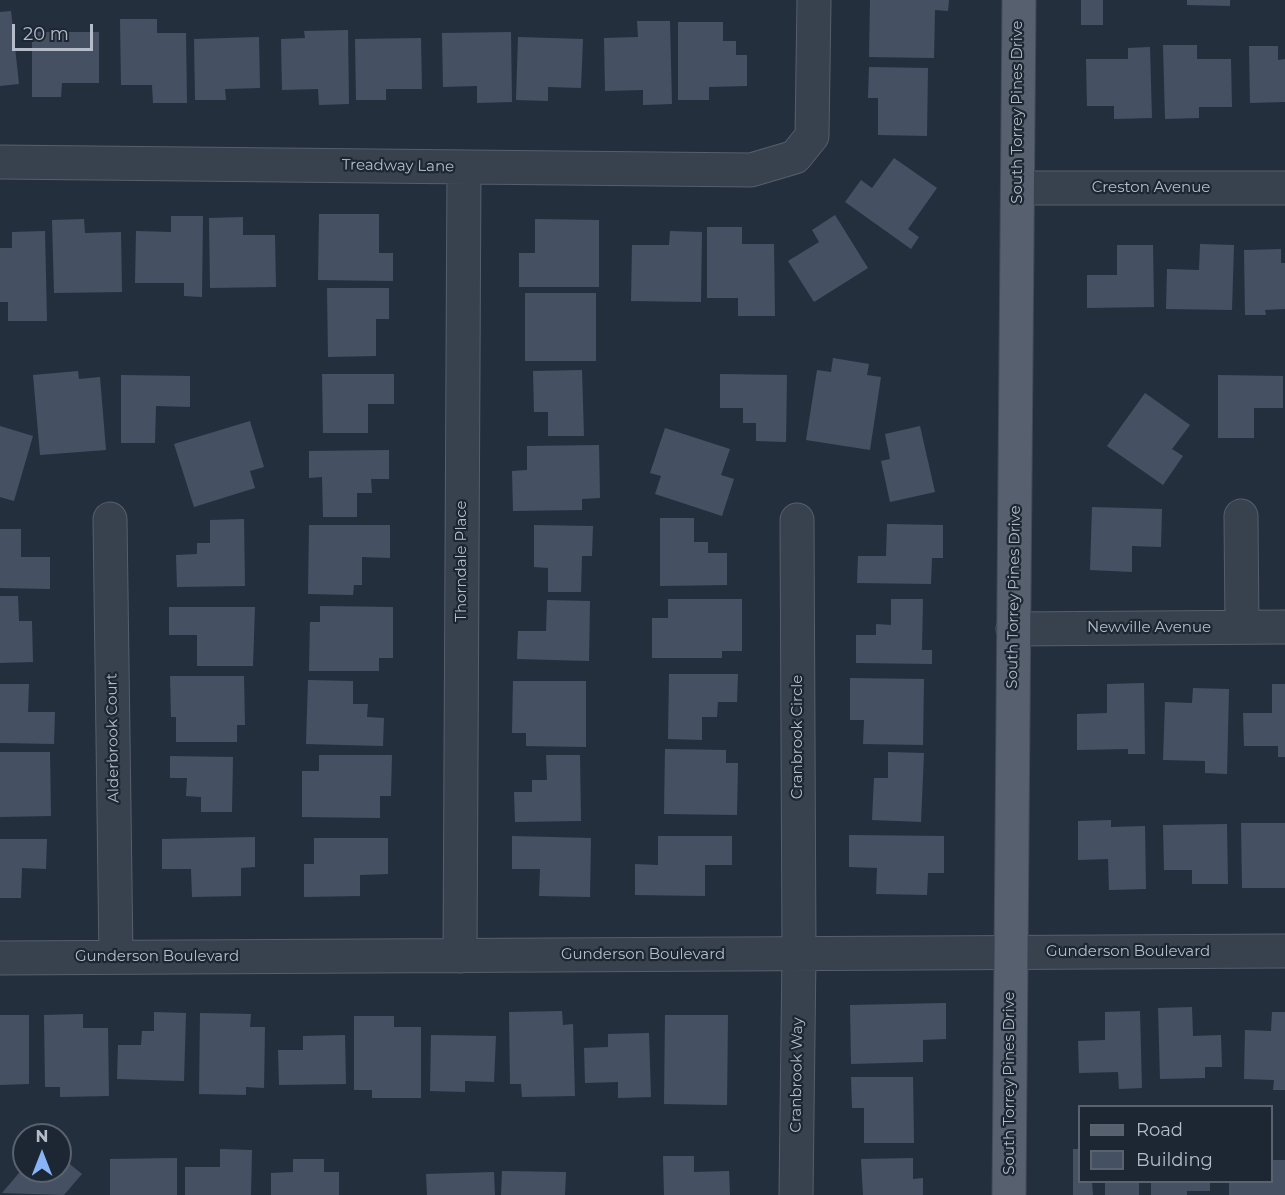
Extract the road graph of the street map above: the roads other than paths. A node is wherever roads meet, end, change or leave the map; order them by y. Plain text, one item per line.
1 (814, 0) edge
2 (1019, 0) edge
3 (0, 162) edge
4 (464, 167) junction
5 (1018, 188) junction
6 (1285, 188) edge
7 (1241, 516) dead end
8 (110, 519) dead end
9 (797, 520) dead end
10 (1242, 627) junction
11 (1285, 627) edge
12 (1013, 629) junction
13 (1285, 951) edge
14 (1011, 952) junction
15 (799, 954) junction
16 (460, 956) junction
17 (116, 957) junction
18 (0, 958) edge
19 (796, 1195) edge
20 (1009, 1195) edge

1 - 4 street, Treadway Lane
2 - 5 main road, South Torrey Pines Drive
3 - 4 street, Treadway Lane
4 - 16 street, Thorndale Place
5 - 6 street, Creston Avenue
5 - 12 main road, South Torrey Pines Drive
7 - 10 street
8 - 17 street, Alderbrook Court
9 - 15 street, Cranbrook Circle
10 - 11 street, Newville Avenue
10 - 12 street, Newville Avenue
12 - 14 main road, South Torrey Pines Drive
13 - 14 street, Gunderson Boulevard
14 - 15 street, Gunderson Boulevard
14 - 20 main road, South Torrey Pines Drive
15 - 16 street, Gunderson Boulevard
15 - 19 street, Cranbrook Way
16 - 17 street, Gunderson Boulevard
17 - 18 street, Gunderson Boulevard

